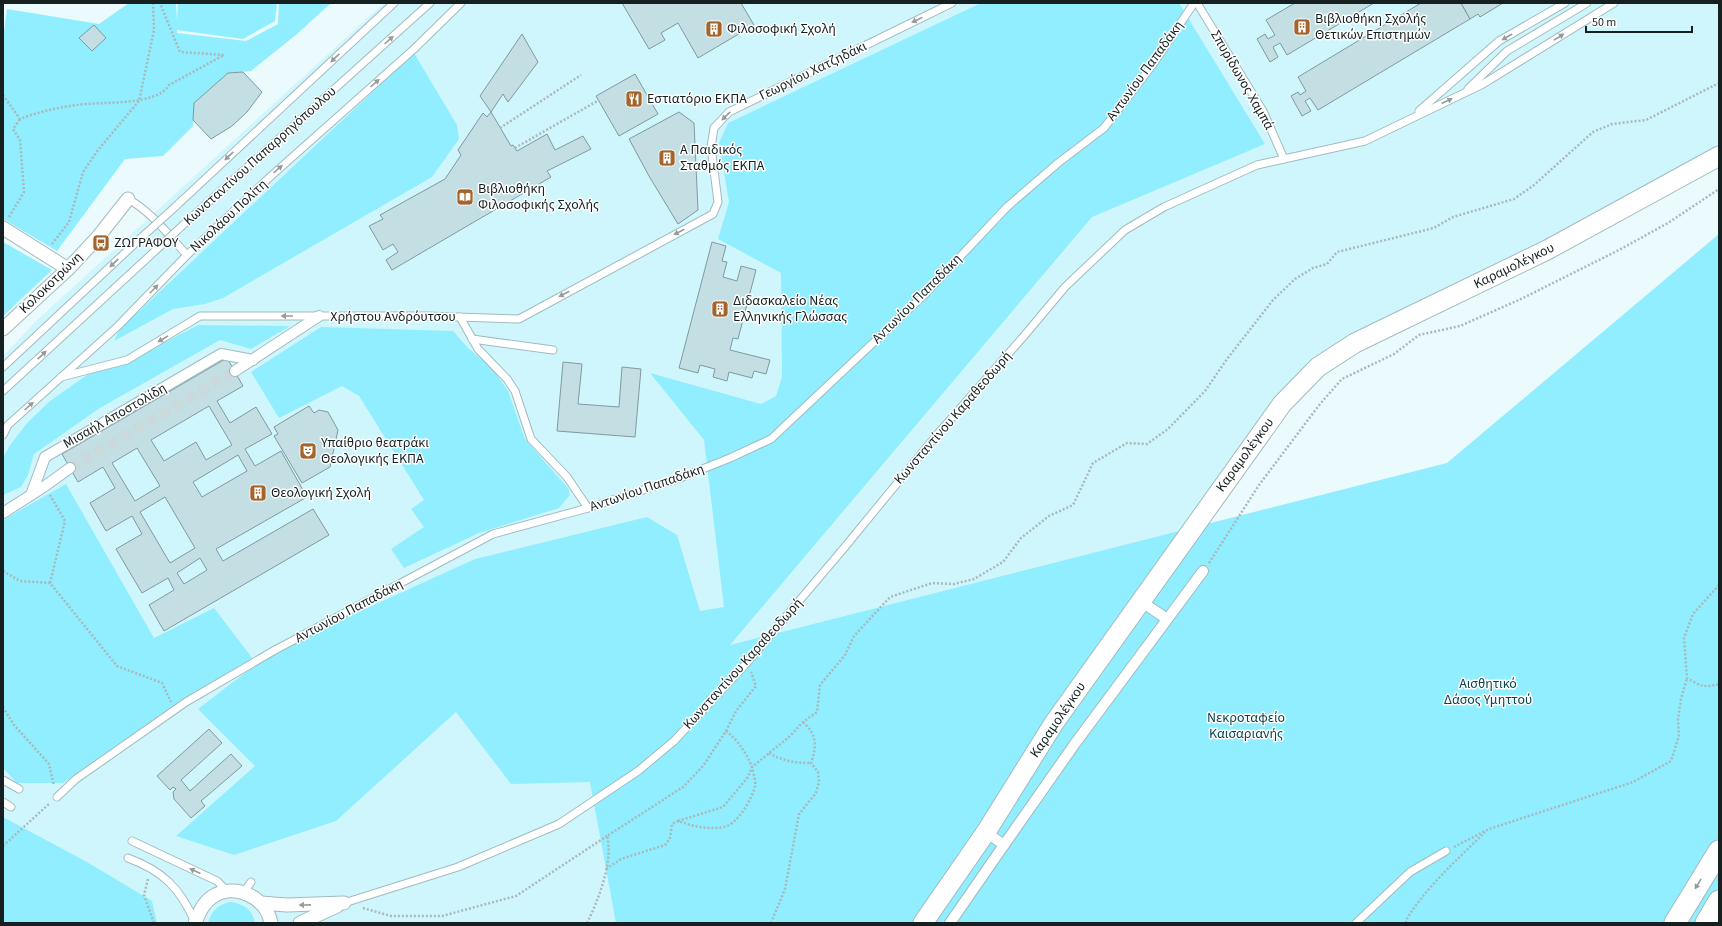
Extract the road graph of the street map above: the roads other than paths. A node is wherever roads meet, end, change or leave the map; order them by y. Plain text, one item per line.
1 (394, 3) edge
2 (430, 3) edge
3 (461, 3) edge
4 (952, 3) edge
5 (1194, 3) edge
6 (1197, 3) edge
7 (1565, 3) edge
8 (1587, 3) edge
9 (1614, 3) edge
10 (1463, 93) junction
11 (1411, 118) junction
12 (1719, 156) edge
13 (1284, 159) junction
14 (128, 199) joint
15 (713, 214) joint
16 (5, 224) edge
17 (187, 255) junction
18 (68, 269) junction
19 (319, 316) junction
20 (460, 317) junction
21 (3, 329) edge
22 (472, 338) junction
23 (553, 350) dead end
24 (253, 360) junction
25 (3, 367) edge
26 (235, 371) tunnel mouth
27 (61, 377) junction
28 (3, 391) edge
29 (3, 434) edge
30 (70, 468) tunnel mouth
31 (31, 495) junction
32 (588, 508) junction
33 (3, 513) edge
34 (1203, 572) road end
35 (1142, 602) junction
36 (1168, 619) junction
37 (3, 780) edge
38 (19, 789) dead end
39 (57, 797) road end
40 (3, 802) edge
41 (11, 807) dead end
42 (986, 832) junction
43 (132, 841) dead end
44 (1004, 845) junction
45 (1446, 851) road end
46 (1719, 851) edge
47 (128, 858) dead end
48 (227, 891) junction
49 (1719, 901) edge
50 (262, 903) junction
51 (344, 903) junction
52 (195, 923) edge
53 (271, 923) edge
54 (300, 923) edge
55 (923, 923) edge
56 (950, 923) edge
57 (1356, 923) edge
58 (1675, 923) edge
59 (1706, 923) edge

1 -> 25 lane, Κωνσταντίνου Παπαρρηγόπουλου, bridge
28 -> 2 lane, Κωνσταντίνου Παπαρρηγόπουλου, bridge
17 -> 3 lane, Νικολάου Πολίτη
4 -> 15 lane, Γεωργίου Χατζηδάκι
5 - 32 lane, Αντωνίου Παπαδάκη
6 - 13 lane, Σπυρίδωνος Χαμπά
7 -> 11 lane
8 - 10 lane
10 -> 9 lane, Κωνσταντίνου Καραθεοδωρή
11 -> 10 lane, Κωνσταντίνου Καραθεοδωρή
11 - 13 lane, Κωνσταντίνου Καραθεοδωρή
12 - 35 main road, Καραμολέγκου
13 - 51 lane, Κωνσταντίνου Καραθεοδωρή
14 - 17 lane
14 - 18 street, Κολοκοτρώνη
15 -> 20 lane, Χρήστου Ανδρόυτσου
16 - 18 street
27 -> 17 lane, Νικολάου Πολίτη
18 - 21 street, Κολοκοτρώνη
19 - 20 lane, Χρήστου Ανδρόυτσου
19 - 24 street
19 -> 27 lane, Χρήστου Ανδρόυτσου
20 - 22 lane
22 - 23 lane
22 - 32 lane
24 - 26 street
24 - 31 street, Μισαήλ Αποστολίδη
29 -> 27 lane, Νικολάου Πολίτη
30 - 31 street
31 - 33 street
32 - 39 lane, Αντωνίου Παπαδάκη
34 - 36 street
35 - 36 street
35 - 42 main road, Καραμολέγκου
36 - 44 street
37 - 38 lane
40 - 41 lane
42 - 44 street
42 - 55 main road, Καραμολέγκου
48 -> 43 lane
44 - 56 street
45 - 57 lane
46 -> 58 main road
47 - 52 lane
48 - 50 street
48 - 52 street
49 - 59 main road
51 -> 50 street, Κωνσταντίνου Καραθεοδωρή
50 - 53 street
51 - 54 street, Κωνσταντίνου Καραθεοδωρή

